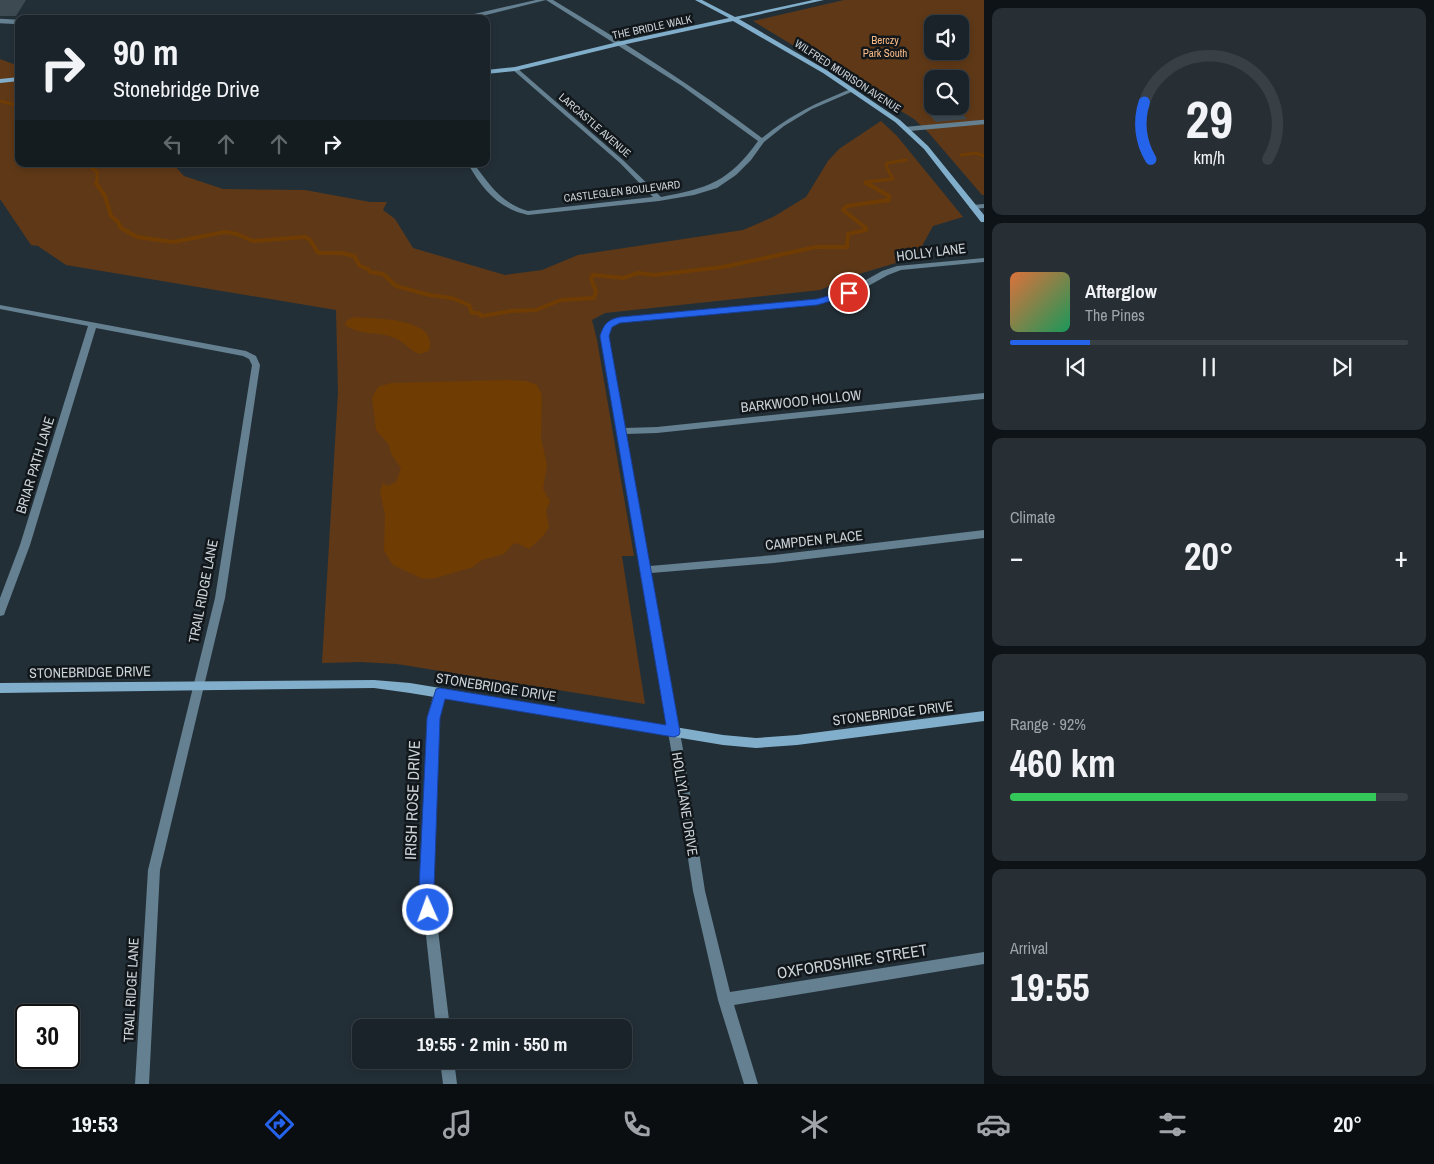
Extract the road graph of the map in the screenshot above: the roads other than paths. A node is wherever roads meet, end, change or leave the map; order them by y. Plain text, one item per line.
1 (543, 0) edge
2 (549, 0) edge
3 (698, 0) edge
4 (821, 0) edge
5 (478, 15) edge
6 (737, 20) junction
7 (0, 22) edge
8 (15, 22) edge
9 (622, 43) junction
10 (515, 69) junction
11 (490, 72) edge
12 (15, 79) edge
13 (0, 81) edge
14 (853, 90) junction
15 (984, 122) edge
16 (907, 128) junction
17 (762, 141) junction
18 (472, 167) edge
19 (659, 199) junction
20 (984, 206) edge
21 (973, 207) junction
22 (984, 220) edge
23 (984, 260) edge
24 (0, 307) edge
25 (94, 325) junction
26 (984, 396) edge
27 (621, 431) junction
28 (984, 534) edge
29 (646, 570) junction
30 (0, 612) edge
31 (198, 685) junction
32 (0, 688) edge
33 (440, 693) junction
34 (984, 716) edge
35 (674, 732) junction
36 (984, 958) edge
37 (725, 1000) junction
38 (442, 1019) edge
39 (448, 1069) edge
40 (142, 1084) edge
41 (450, 1084) edge
42 (751, 1084) edge

1 - 5 street
2 - 9 street
3 - 6 street, WILFRED MURISON AVENUE
4 - 6 street, THE BRIDLE WALK
6 - 9 street, THE BRIDLE WALK
6 - 14 street, WILFRED MURISON AVENUE
7 - 8 lane
9 - 10 street, THE BRIDLE WALK
9 - 17 street
10 - 11 street, THE BRIDLE WALK
10 - 19 street, LARCASTLE AVENUE
12 - 13 street
14 - 16 street, WILFRED MURISON AVENUE
14 - 17 street, CASTLEGLEN BOULEVARD
15 - 16 lane
16 - 21 street, WILFRED MURISON AVENUE
17 - 19 street, CASTLEGLEN BOULEVARD
18 - 19 street, CASTLEGLEN BOULEVARD
20 - 21 street
21 - 22 street, WILFRED MURISON AVENUE
23 - 27 street, HOLLY LANE
24 - 25 street, TRAIL RIDGE LANE
25 - 30 street, BRIAR PATH LANE
25 - 31 street, TRAIL RIDGE LANE
26 - 27 street, BARKWOOD HOLLOW
27 - 29 street, HOLLYLANE DRIVE
28 - 29 street, CAMPDEN PLACE
29 - 35 street, HOLLYLANE DRIVE
31 - 32 street, STONEBRIDGE DRIVE
31 - 33 street, STONEBRIDGE DRIVE
31 - 40 street, TRAIL RIDGE LANE
33 - 35 street, STONEBRIDGE DRIVE
33 - 38 street, IRISH ROSE DRIVE
34 - 35 street, STONEBRIDGE DRIVE
35 - 37 street, HOLLYLANE DRIVE
36 - 37 street, OXFORDSHIRE STREET
37 - 42 street, HOLLYLANE DRIVE
39 - 41 street

